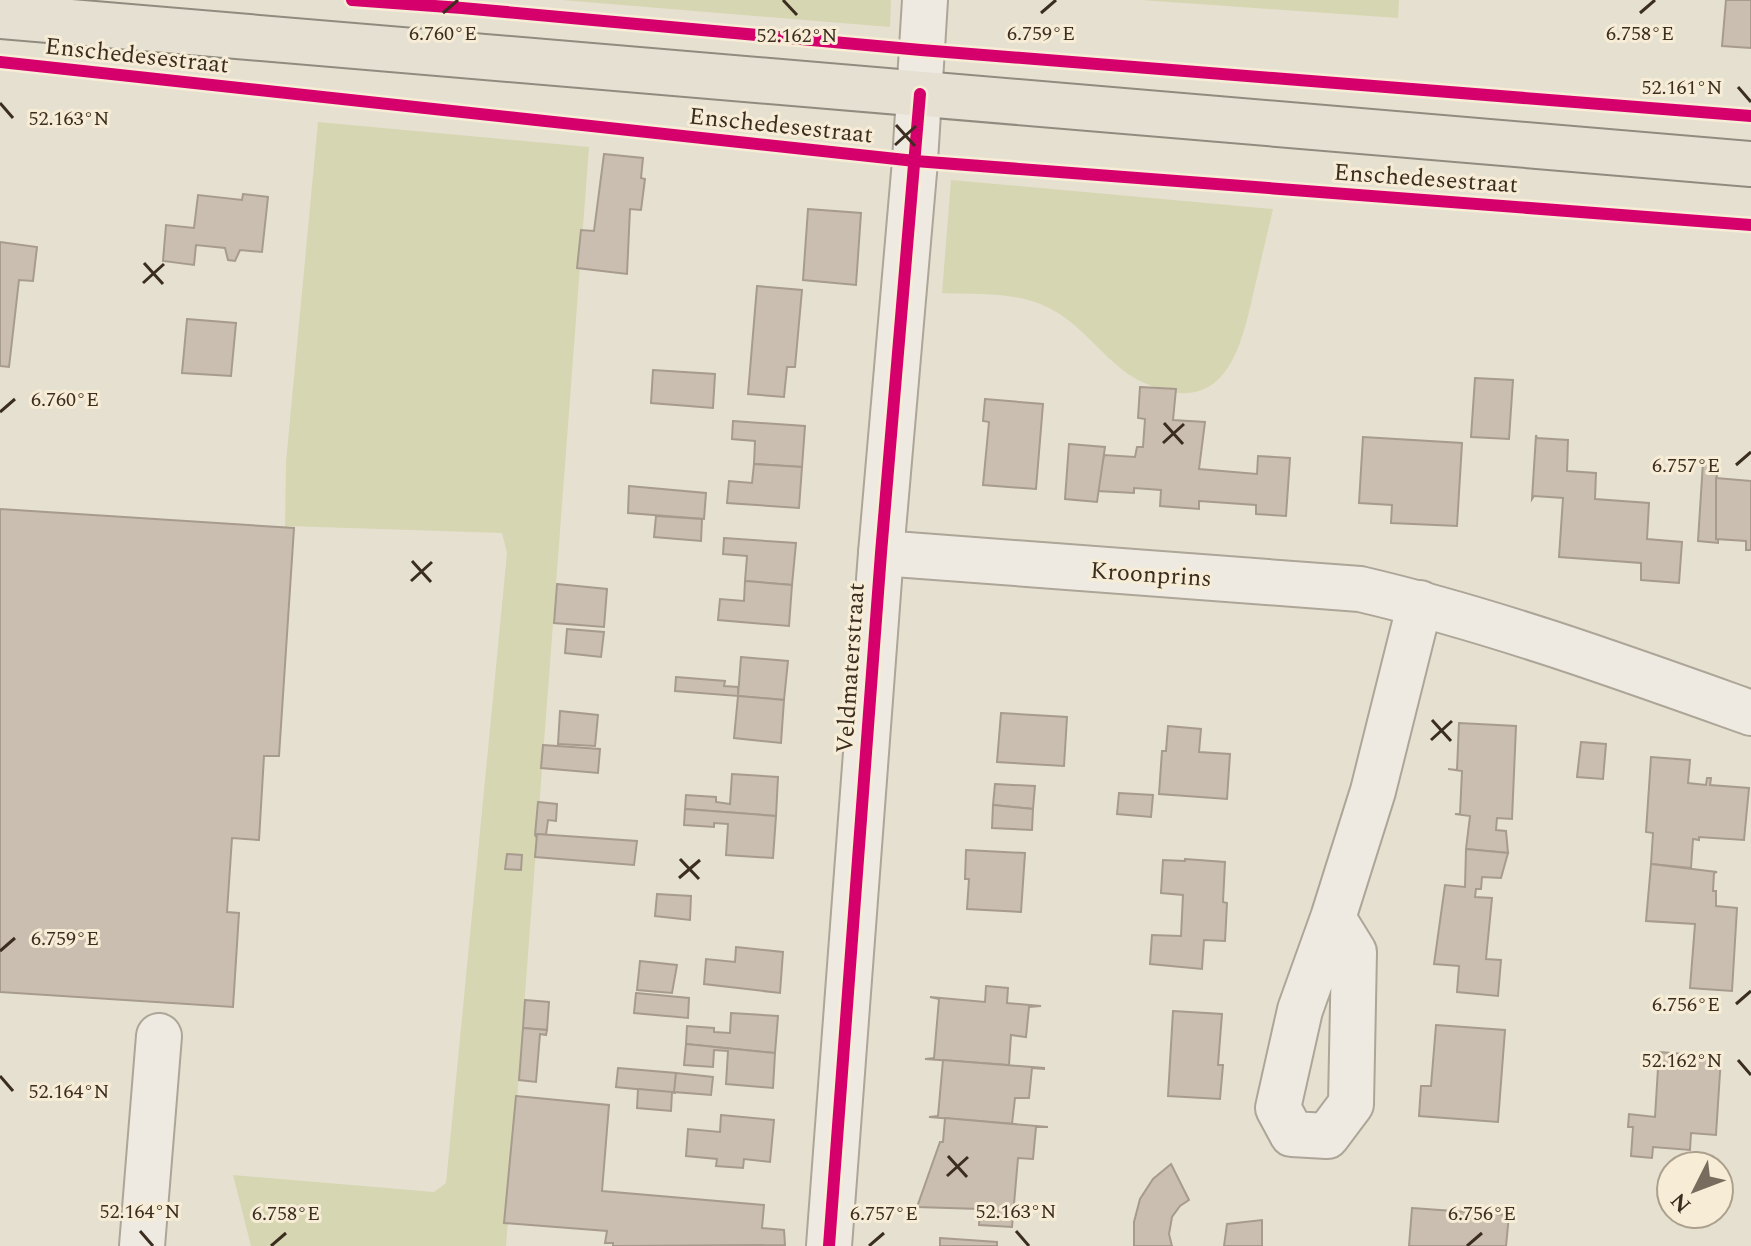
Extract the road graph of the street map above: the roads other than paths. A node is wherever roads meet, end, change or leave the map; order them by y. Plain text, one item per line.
1 (925, 0) edge
2 (0, 16) edge
3 (920, 94) junction
4 (1751, 164) edge
5 (881, 553) junction
6 (1420, 603) junction
7 (1751, 713) edge
8 (1333, 918) dead end
9 (159, 1036) dead end
10 (142, 1246) edge
11 (829, 1246) edge

1 - 3 street, Veldmaterstraat
2 - 3 main road, Enschedesestraat
3 - 4 main road, Enschedesestraat
3 - 5 street, Veldmaterstraat
5 - 6 street, Kroonprins
5 - 11 street, Veldmaterstraat
6 - 7 street, Kroonprins
6 - 8 street
9 - 10 street

